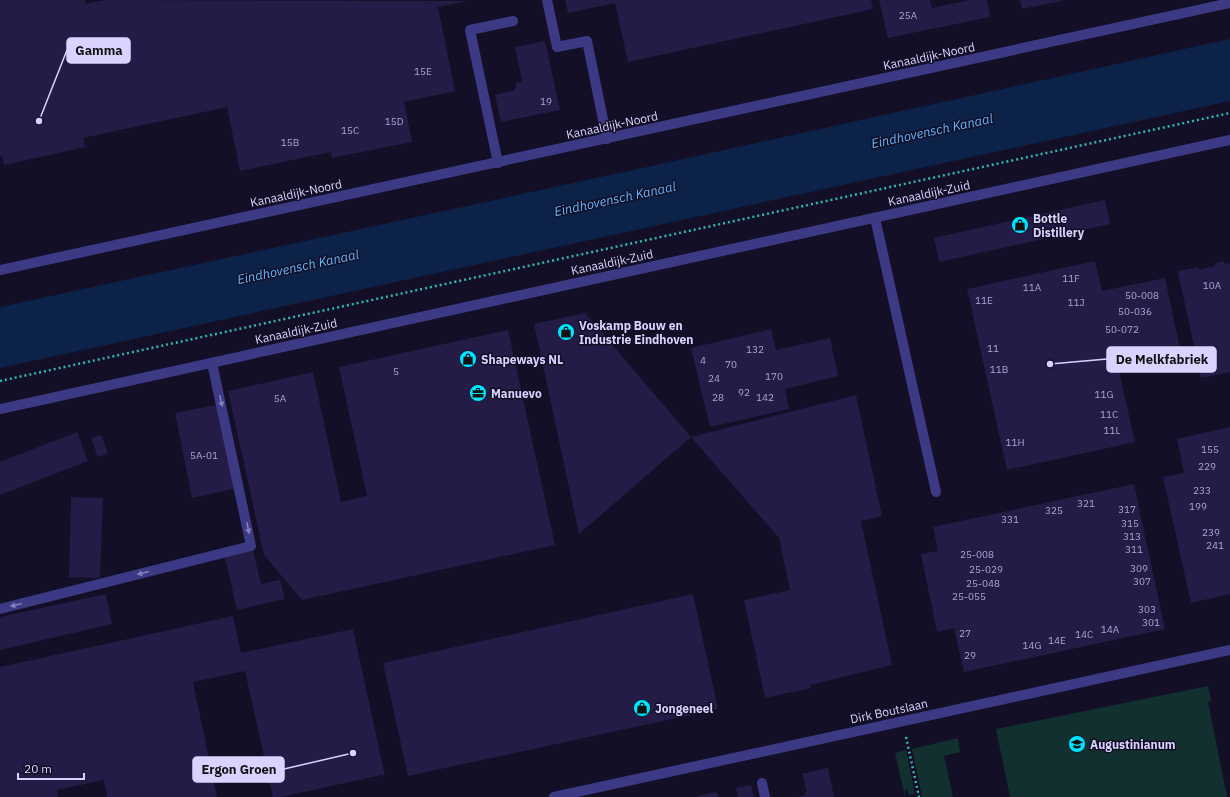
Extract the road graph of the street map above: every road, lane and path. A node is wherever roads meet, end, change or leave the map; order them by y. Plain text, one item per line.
1 (547, 0) edge
2 (1230, 3) edge
3 (512, 21) dead end
4 (1230, 113) edge
5 (607, 139) junction
6 (1230, 140) edge
7 (498, 163) junction
8 (875, 218) junction
9 (0, 270) edge
10 (212, 363) junction
11 (0, 381) edge
12 (0, 409) edge
13 (936, 492) dead end
14 (0, 609) edge
15 (1230, 650) edge
16 (903, 721) junction
17 (762, 782) dead end
18 (554, 797) edge
19 (765, 797) edge
20 (919, 797) edge

1 - 5 street
2 - 5 street, Kanaaldijk-Noord
3 - 7 street
4 - 11 path, Kanaaldijk-Zuid
5 - 7 street, Kanaaldijk-Noord
6 - 8 street, Kanaaldijk-Zuid
7 - 9 street, Kanaaldijk-Noord
8 - 10 street, Kanaaldijk-Zuid
8 - 13 street
10 - 12 street, Kanaaldijk-Zuid
10 -> 14 street
15 - 16 street, Dirk Boutslaan
16 - 18 street, Dirk Boutslaan
16 - 20 path
17 - 19 street

